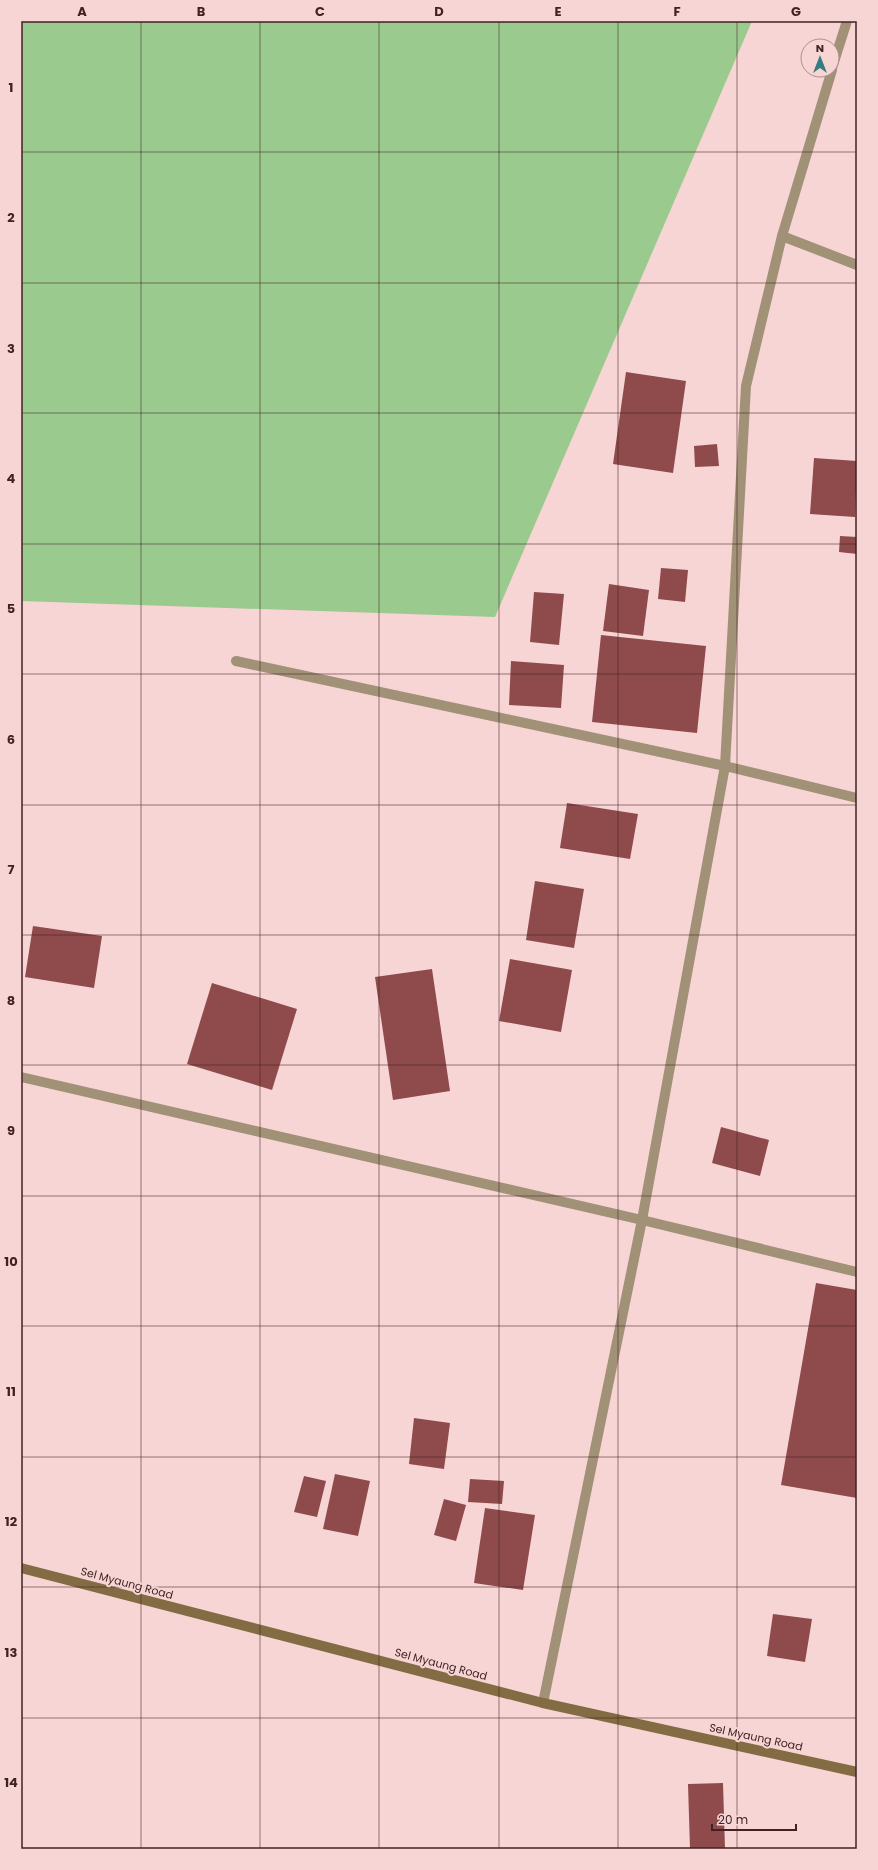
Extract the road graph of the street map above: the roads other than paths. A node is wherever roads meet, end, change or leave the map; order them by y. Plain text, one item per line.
1 (847, 21) edge
2 (840, 43) edge
3 (829, 78) edge
4 (782, 236) junction
5 (857, 265) edge
6 (236, 661) dead end
7 (725, 766) junction
8 (857, 798) edge
9 (21, 1078) edge
10 (642, 1220) junction
11 (857, 1272) edge
12 (21, 1568) edge
13 (543, 1703) junction
14 (857, 1772) edge

1 - 2 street
3 - 4 street
4 - 5 street
4 - 7 street
6 - 7 street
7 - 8 street
7 - 10 street
9 - 10 street
10 - 11 street
10 - 13 street
12 - 13 main road, Sel Myaung Road
13 - 14 main road, Sel Myaung Road

